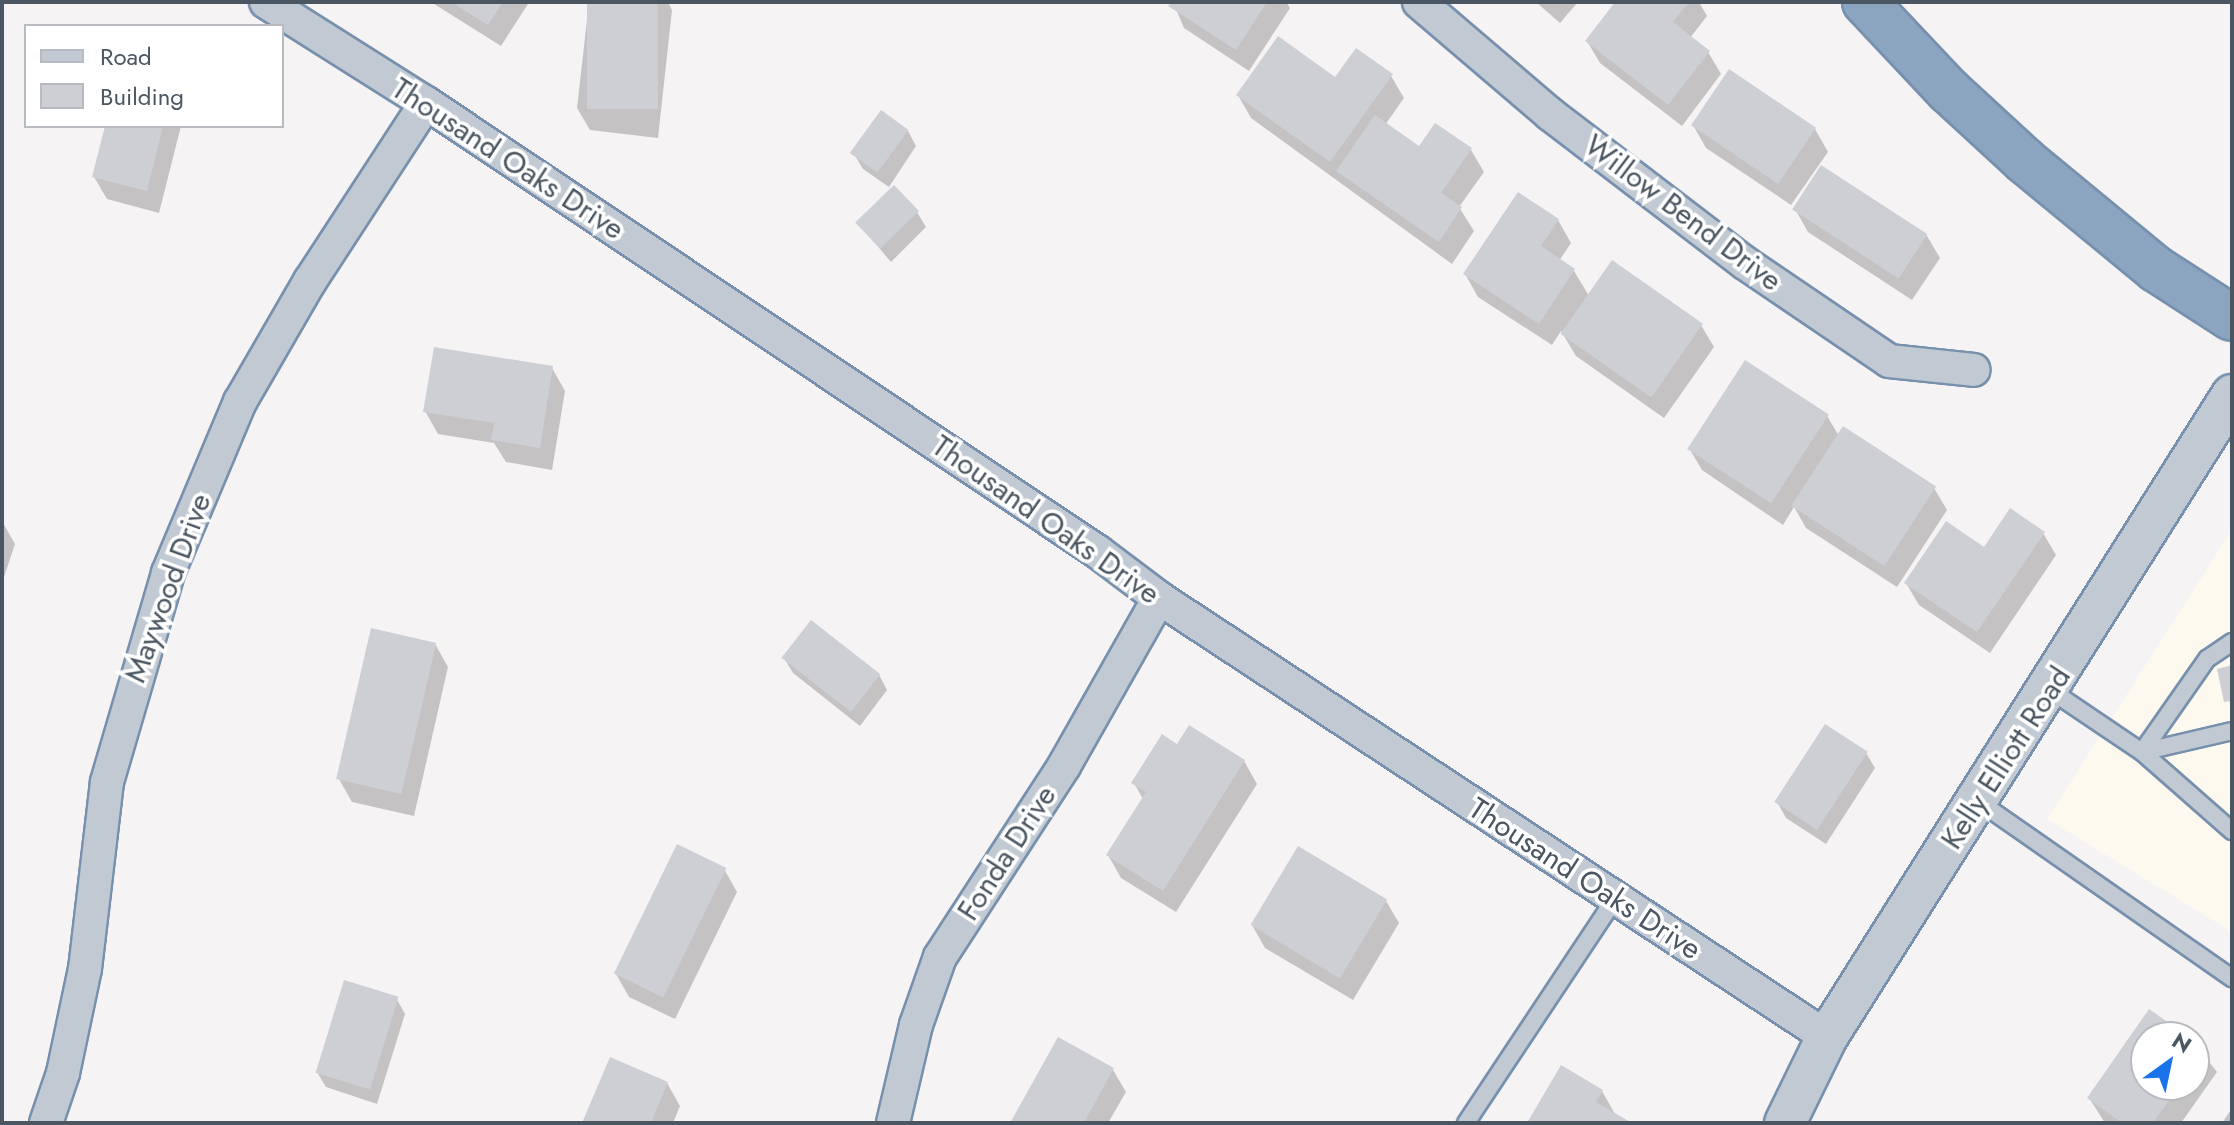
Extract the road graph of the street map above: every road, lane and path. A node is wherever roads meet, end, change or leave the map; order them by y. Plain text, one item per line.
1 (266, 2) edge
2 (1419, 2) edge
3 (1865, 2) edge
4 (426, 103) junction
5 (2232, 318) edge
6 (1974, 370) dead end
7 (2232, 395) edge
8 (1159, 598) junction
9 (2232, 642) edge
10 (2050, 690) junction
11 (2232, 731) edge
12 (2142, 752) junction
13 (1978, 801) junction
14 (2232, 831) edge
15 (1615, 899) junction
16 (2232, 978) edge
17 (1827, 1037) junction
18 (46, 1123) edge
19 (893, 1123) edge
20 (1466, 1123) edge
21 (1785, 1123) edge

1 - 4 street, Thousand Oaks Drive
2 - 6 street, Willow Bend Drive
3 - 5 highway
4 - 8 street, Thousand Oaks Drive
4 - 18 street, Maywood Drive
7 - 10 street, Kelly Elliott Road
8 - 15 street, Thousand Oaks Drive
8 - 19 street, Fonda Drive
9 - 12 lane
10 - 12 lane
10 - 13 street, Kelly Elliott Road
11 - 12 lane
12 - 14 lane
13 - 16 lane
13 - 17 street, Kelly Elliott Road
15 - 17 street, Thousand Oaks Drive
15 - 20 lane
17 - 21 street, Kelly Elliott Road

